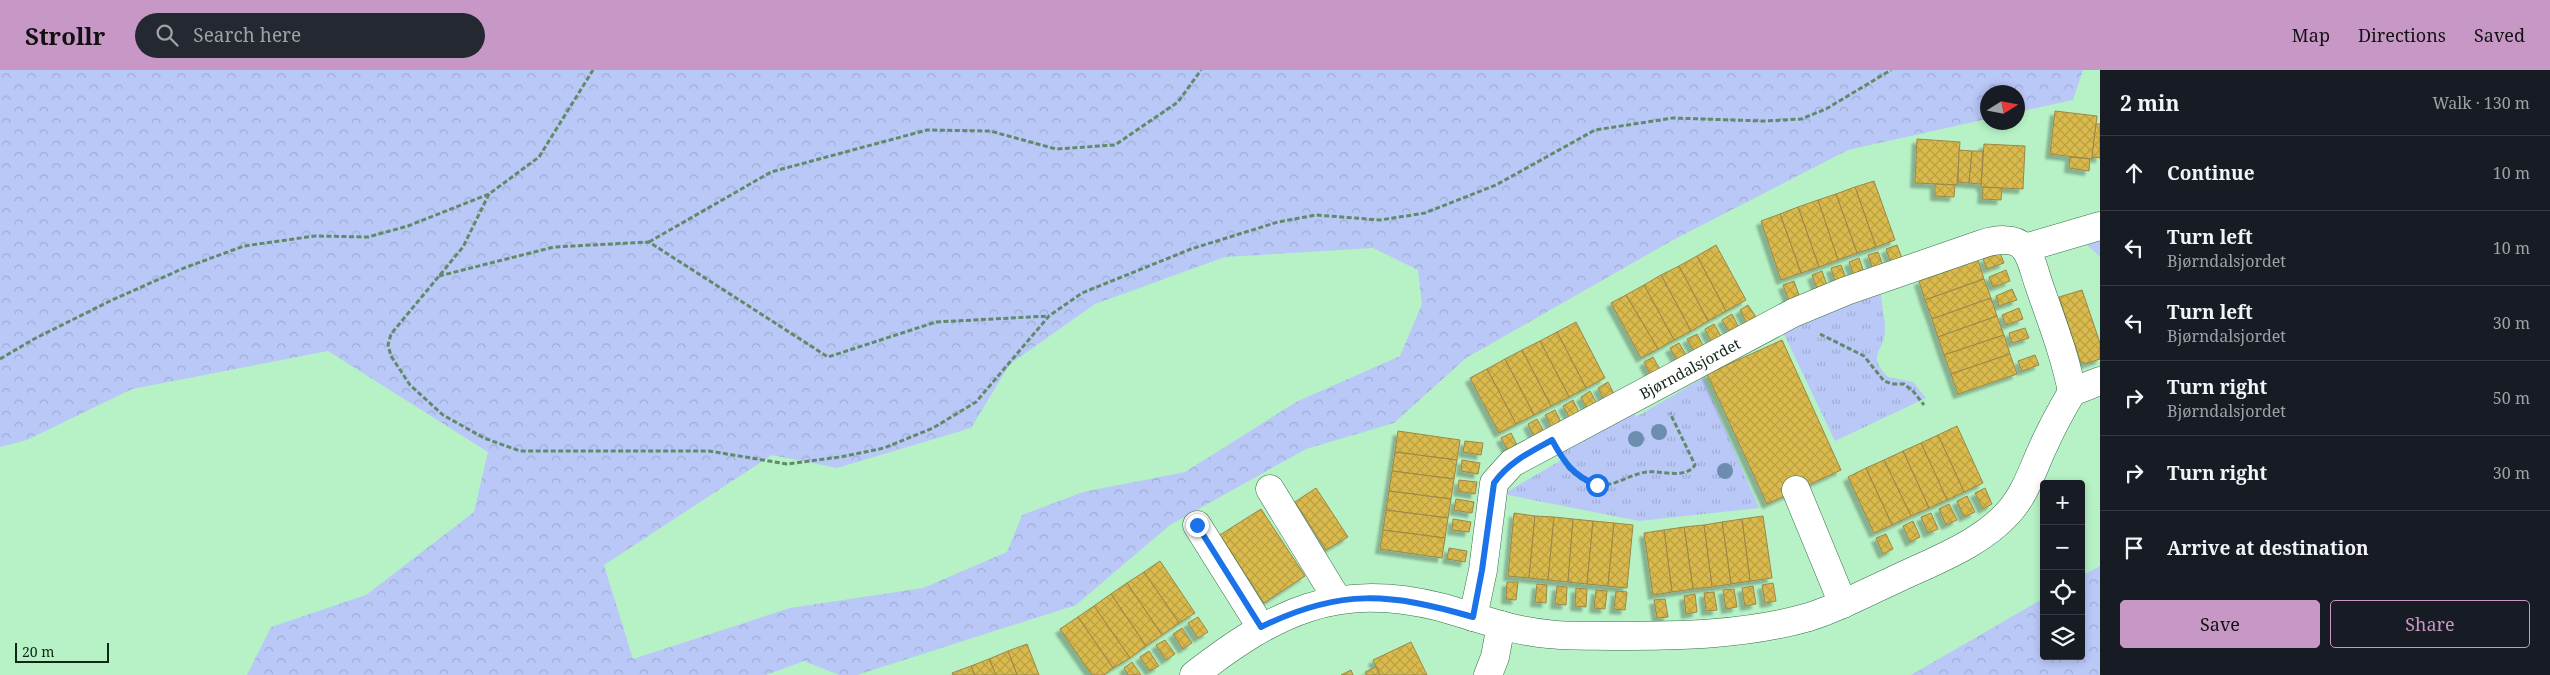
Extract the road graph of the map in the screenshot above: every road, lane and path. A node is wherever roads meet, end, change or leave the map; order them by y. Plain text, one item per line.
1 (593, 70) edge
2 (1201, 70) edge
3 (1891, 70) edge
4 (489, 194) junction
5 (2100, 226) edge
6 (649, 242) junction
7 (2025, 248) junction
8 (439, 276) junction
9 (1792, 313) junction
10 (1049, 316) junction
11 (0, 359) edge
12 (2100, 382) edge
13 (2072, 392) junction
14 (1924, 405) dead end
15 (1672, 416) dead end
16 (1552, 440) junction
17 (1270, 489) dead end
18 (1796, 490) dead end
19 (1197, 525) dead end
20 (1337, 600) junction
21 (1843, 604) junction
22 (1473, 617) junction
23 (1501, 625) junction
24 (1261, 627) junction
25 (1194, 675) edge
26 (1488, 675) edge

1 - 4 path
2 - 6 path
3 - 10 path
4 - 8 path
4 - 11 path
5 - 7 street
6 - 8 path
6 - 10 path
7 - 9 street, Bjørndalsjordet
7 - 13 street
8 - 10 path
9 - 14 path
9 - 16 street, Bjørndalsjordet
12 - 13 street
13 - 21 street
15 - 16 path
16 - 22 street, Bjørndalsjordet
17 - 20 street
18 - 21 street
19 - 24 street
20 - 22 street
20 - 24 street
21 - 23 street
22 - 23 street
23 - 26 street
24 - 25 street

